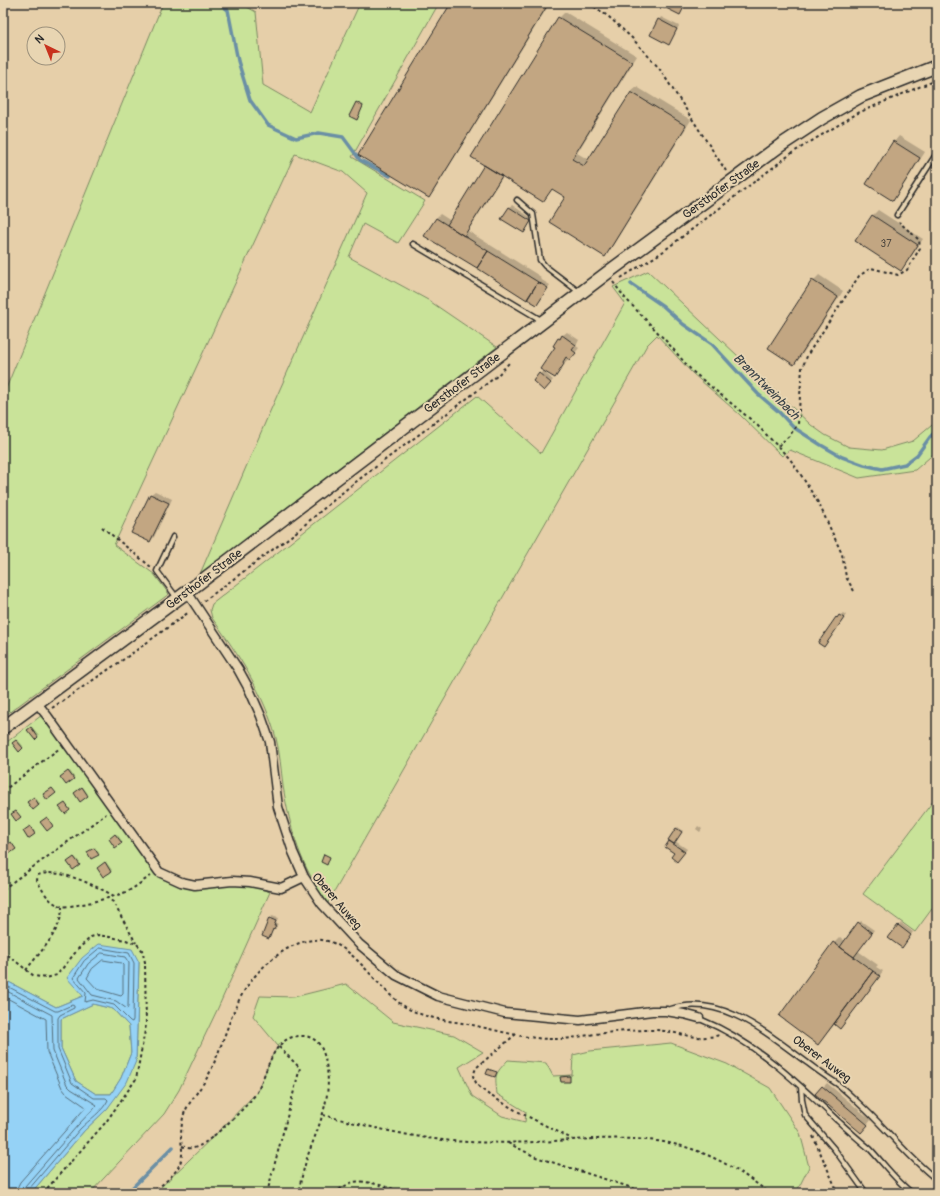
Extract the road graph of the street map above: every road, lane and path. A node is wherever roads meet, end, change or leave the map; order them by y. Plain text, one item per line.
1 (589, 3) edge
2 (937, 66) edge
3 (937, 80) edge
4 (937, 154) edge
5 (732, 180) junction
6 (517, 200) dead end
7 (897, 215) joint
8 (413, 244) dead end
9 (610, 278) junction
10 (580, 293) junction
11 (543, 321) junction
12 (513, 359) dead end
13 (778, 446) junction
14 (102, 527) dead end
15 (173, 537) dead end
16 (157, 571) junction
17 (854, 591) dead end
18 (182, 595) junction
19 (197, 607) junction
20 (40, 708) junction
21 (3, 728) edge
22 (66, 743) junction
23 (3, 791) edge
24 (113, 808) junction
25 (159, 872) junction
26 (304, 877) junction
27 (3, 889) edge
28 (114, 896) junction
29 (106, 897) junction
30 (62, 907) junction
31 (137, 944) junction
32 (3, 951) edge
33 (26, 970) junction
34 (666, 1011) junction
35 (700, 1019) joint
36 (730, 1032) junction
37 (516, 1034) junction
38 (278, 1046) junction
39 (801, 1086) junction
40 (323, 1115) junction
41 (812, 1132) dead end
42 (573, 1139) junction
43 (507, 1143) junction
44 (182, 1146) junction
45 (937, 1180) edge
46 (42, 1193) edge
47 (152, 1193) edge
48 (267, 1193) edge
49 (298, 1193) edge
50 (334, 1193) edge
51 (406, 1193) edge
52 (648, 1193) edge
53 (769, 1193) edge
54 (838, 1193) edge
55 (866, 1193) edge
56 (912, 1193) edge

1 - 5 path
2 - 5 main road, Gersthofer Straße
3 - 9 path
4 - 7 lane
5 - 9 main road, Gersthofer Straße
6 - 10 lane
7 - 13 path
8 - 11 lane
9 - 10 main road, Gersthofer Straße
9 - 13 path
10 - 11 main road, Gersthofer Straße
11 - 18 main road, Gersthofer Straße
12 - 19 path
13 - 17 path
14 - 16 path
15 - 16 lane
16 - 18 lane
18 - 19 street
18 - 20 main road, Gersthofer Straße
19 - 20 path
19 - 26 street
20 - 21 main road, Gersthofer Straße
20 - 22 street, Oberer Auweg
22 - 23 path
22 - 24 street, Oberer Auweg
24 - 25 street, Oberer Auweg
24 - 27 path
25 - 26 street, Oberer Auweg
25 - 28 path
26 - 34 street, Oberer Auweg
28 - 29 path
28 - 30 path
29 - 30 path
29 - 31 path
30 - 33 path
31 - 33 path
31 - 46 path
32 - 33 path
34 - 35 street, Oberer Auweg
34 - 45 lane, Oberer Auweg
35 - 36 lane
36 - 37 path
36 - 39 lane
37 - 42 path
37 - 44 path
38 - 40 path
38 - 44 path
38 - 48 path
39 - 55 lane
39 - 56 lane
40 - 43 path
40 - 49 path
41 - 54 path
42 - 43 path
42 - 53 path
43 - 52 path
44 - 47 path
50 - 51 path

